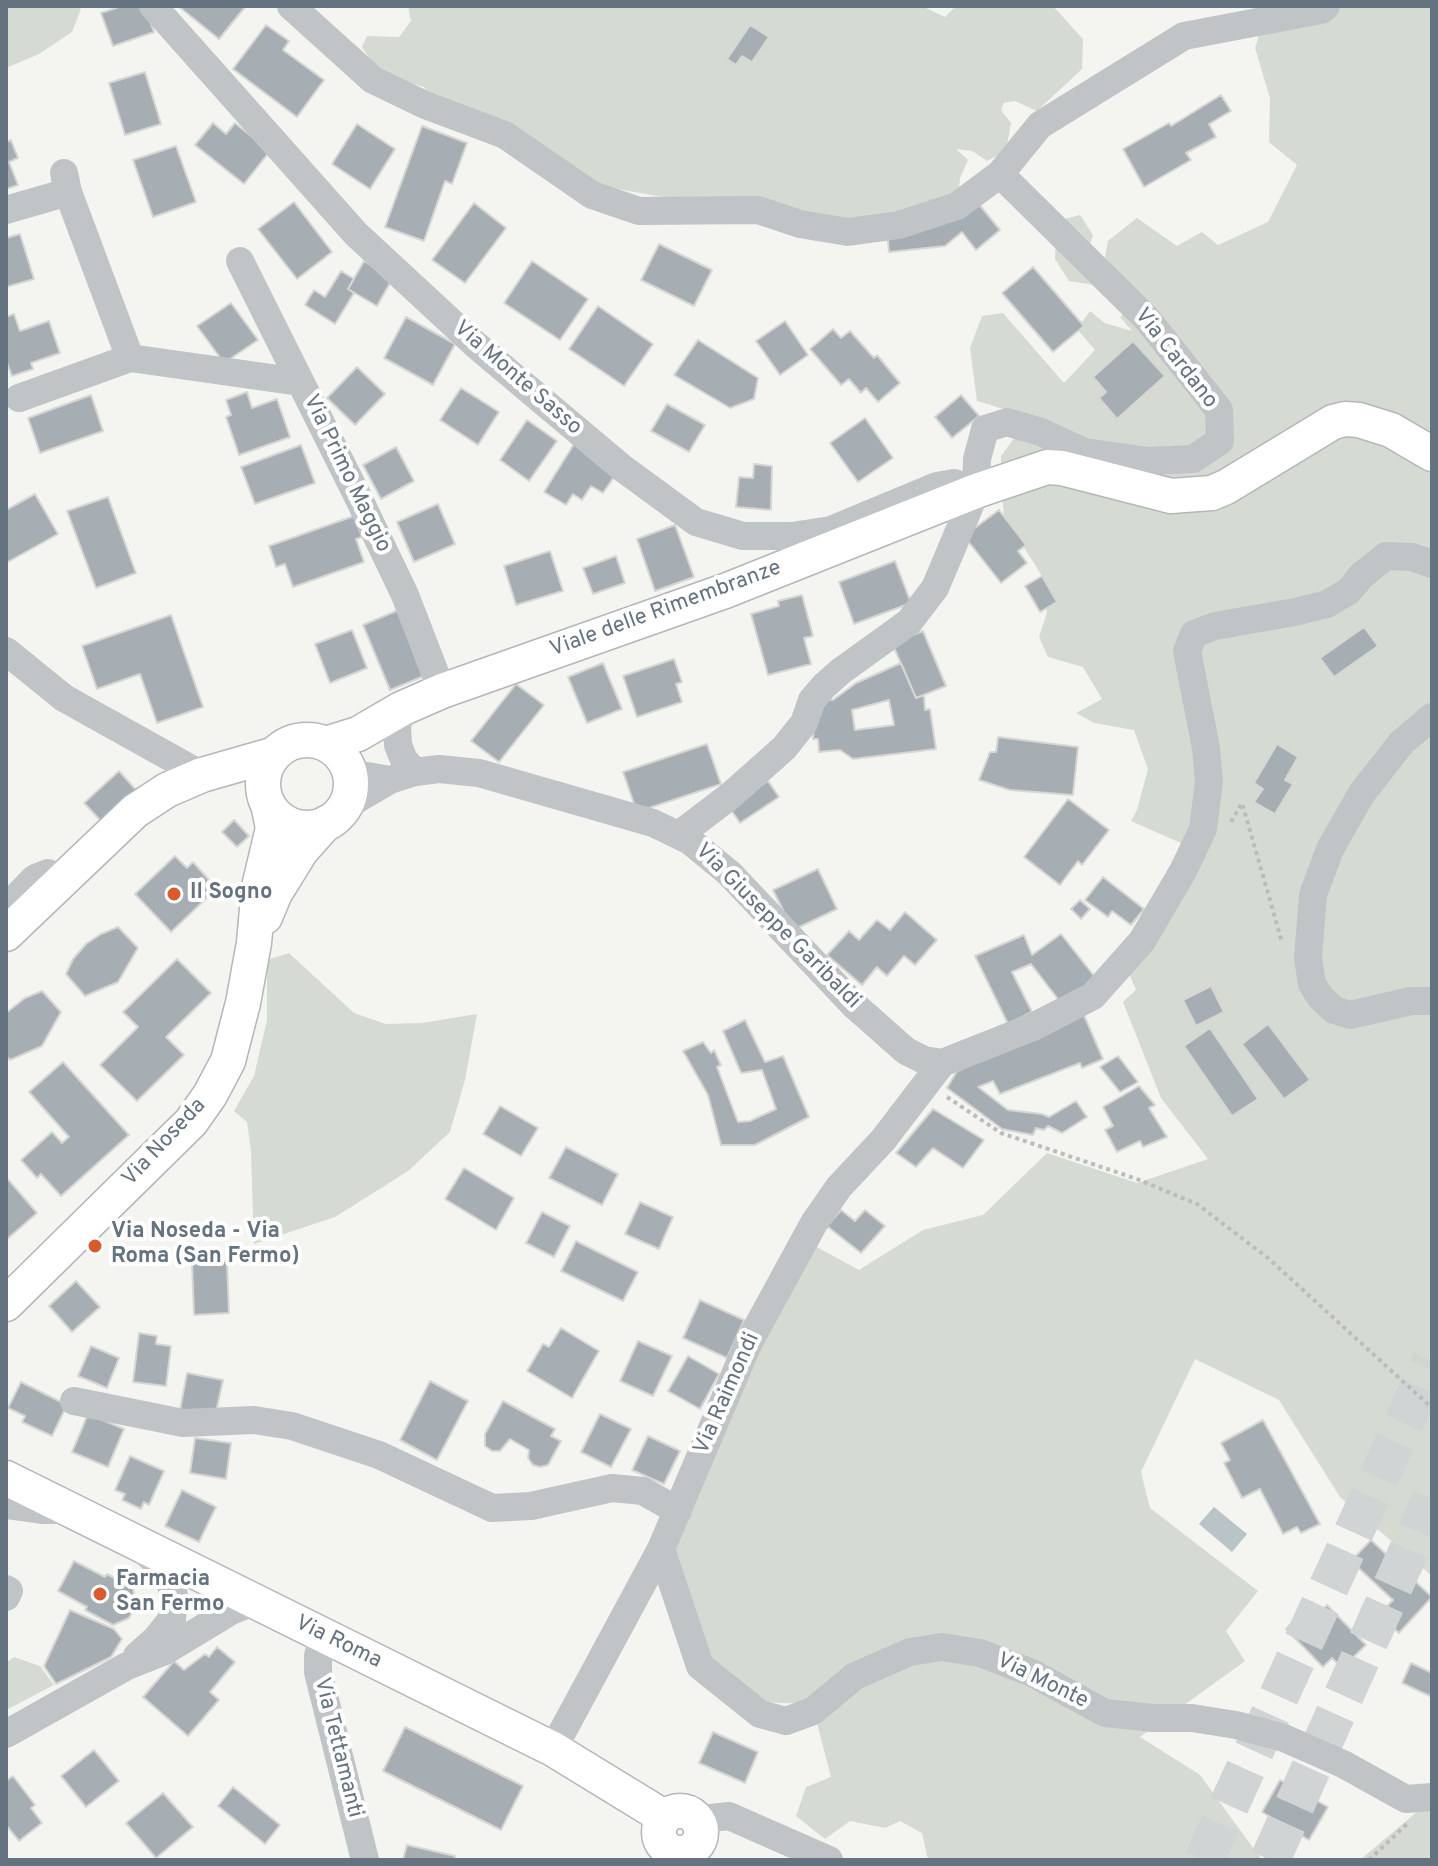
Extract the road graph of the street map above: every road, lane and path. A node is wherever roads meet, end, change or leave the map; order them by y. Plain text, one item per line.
1 (153, 6) edge
2 (291, 6) edge
3 (1326, 6) edge
4 (1000, 174) junction
5 (6, 210) edge
6 (240, 261) dead end
7 (130, 358) junction
8 (300, 382) junction
9 (19, 398) dead end
10 (1432, 454) edge
11 (976, 491) junction
12 (1432, 564) edge
13 (6, 651) edge
14 (442, 691) junction
15 (401, 709) junction
16 (1432, 717) edge
17 (344, 753) junction
18 (275, 754) junction
19 (202, 775) junction
20 (403, 776) junction
21 (268, 804) junction
22 (335, 815) junction
23 (1228, 828) dead end
24 (680, 834) junction
25 (64, 878) junction
26 (6, 908) edge
27 (6, 934) edge
28 (254, 943) junction
29 (1286, 955) dead end
30 (1432, 1001) edge
31 (935, 1074) junction
32 (6, 1304) edge
33 (74, 1401) dead end
34 (1432, 1408) edge
35 (6, 1478) edge
36 (6, 1505) edge
37 (70, 1509) junction
38 (678, 1511) junction
39 (131, 1540) junction
40 (661, 1549) junction
41 (6, 1589) edge
42 (6, 1597) edge
43 (253, 1602) junction
44 (323, 1636) junction
45 (127, 1666) junction
46 (6, 1734) edge
47 (553, 1749) junction
48 (1432, 1797) edge
49 (1411, 1821) dead end
50 (700, 1843) edge
51 (365, 1860) edge
52 (829, 1860) edge
53 (1369, 1860) edge

1 - 11 street, Via Monte Sasso
2 - 4 street
3 - 4 street
4 - 11 street, Via Cardano
5 - 7 street
6 - 8 street, Via Primo Maggio
7 - 8 street
7 - 9 street
8 - 14 street, Via Primo Maggio
10 - 11 main road, Viale delle Rimembranze
11 - 14 main road, Viale delle Rimembranze
11 - 24 street, Via Cardano
12 - 31 street
13 - 19 street
14 - 15 main road, Viale delle Rimembranze
15 - 17 main road, Viale delle Rimembranze
15 - 20 street
16 - 30 street
17 - 18 main road
17 - 20 street, Via Giuseppe Garibaldi
17 - 22 main road
18 - 19 main road
18 - 21 main road
19 - 25 main road
20 - 22 street, Via Giuseppe Garibaldi
20 - 24 street, Via Giuseppe Garibaldi
21 - 22 main road
21 - 28 main road, Via Noseda
22 - 28 main road, Via Noseda
23 - 29 path
24 - 31 street, Via Giuseppe Garibaldi
25 - 26 street
25 - 27 main road
28 - 32 main road, Via Noseda
31 - 34 path
31 - 38 street, Via Raimondi
33 - 38 street
35 - 37 main road, Via Roma
36 - 37 street
37 - 39 main road, Via Roma
38 - 40 street, Via Raimondi
39 - 43 main road, Via Roma
39 - 45 street
40 - 47 street, Via Raimondi
40 - 48 street, Via Monte
41 - 42 street
43 - 44 main road, Via Roma
43 - 45 street
44 - 47 main road, Via Roma
44 - 51 street, Via Tettamanti
45 - 46 street
47 - 50 main road, Via Roma
49 - 53 path
50 - 52 street

